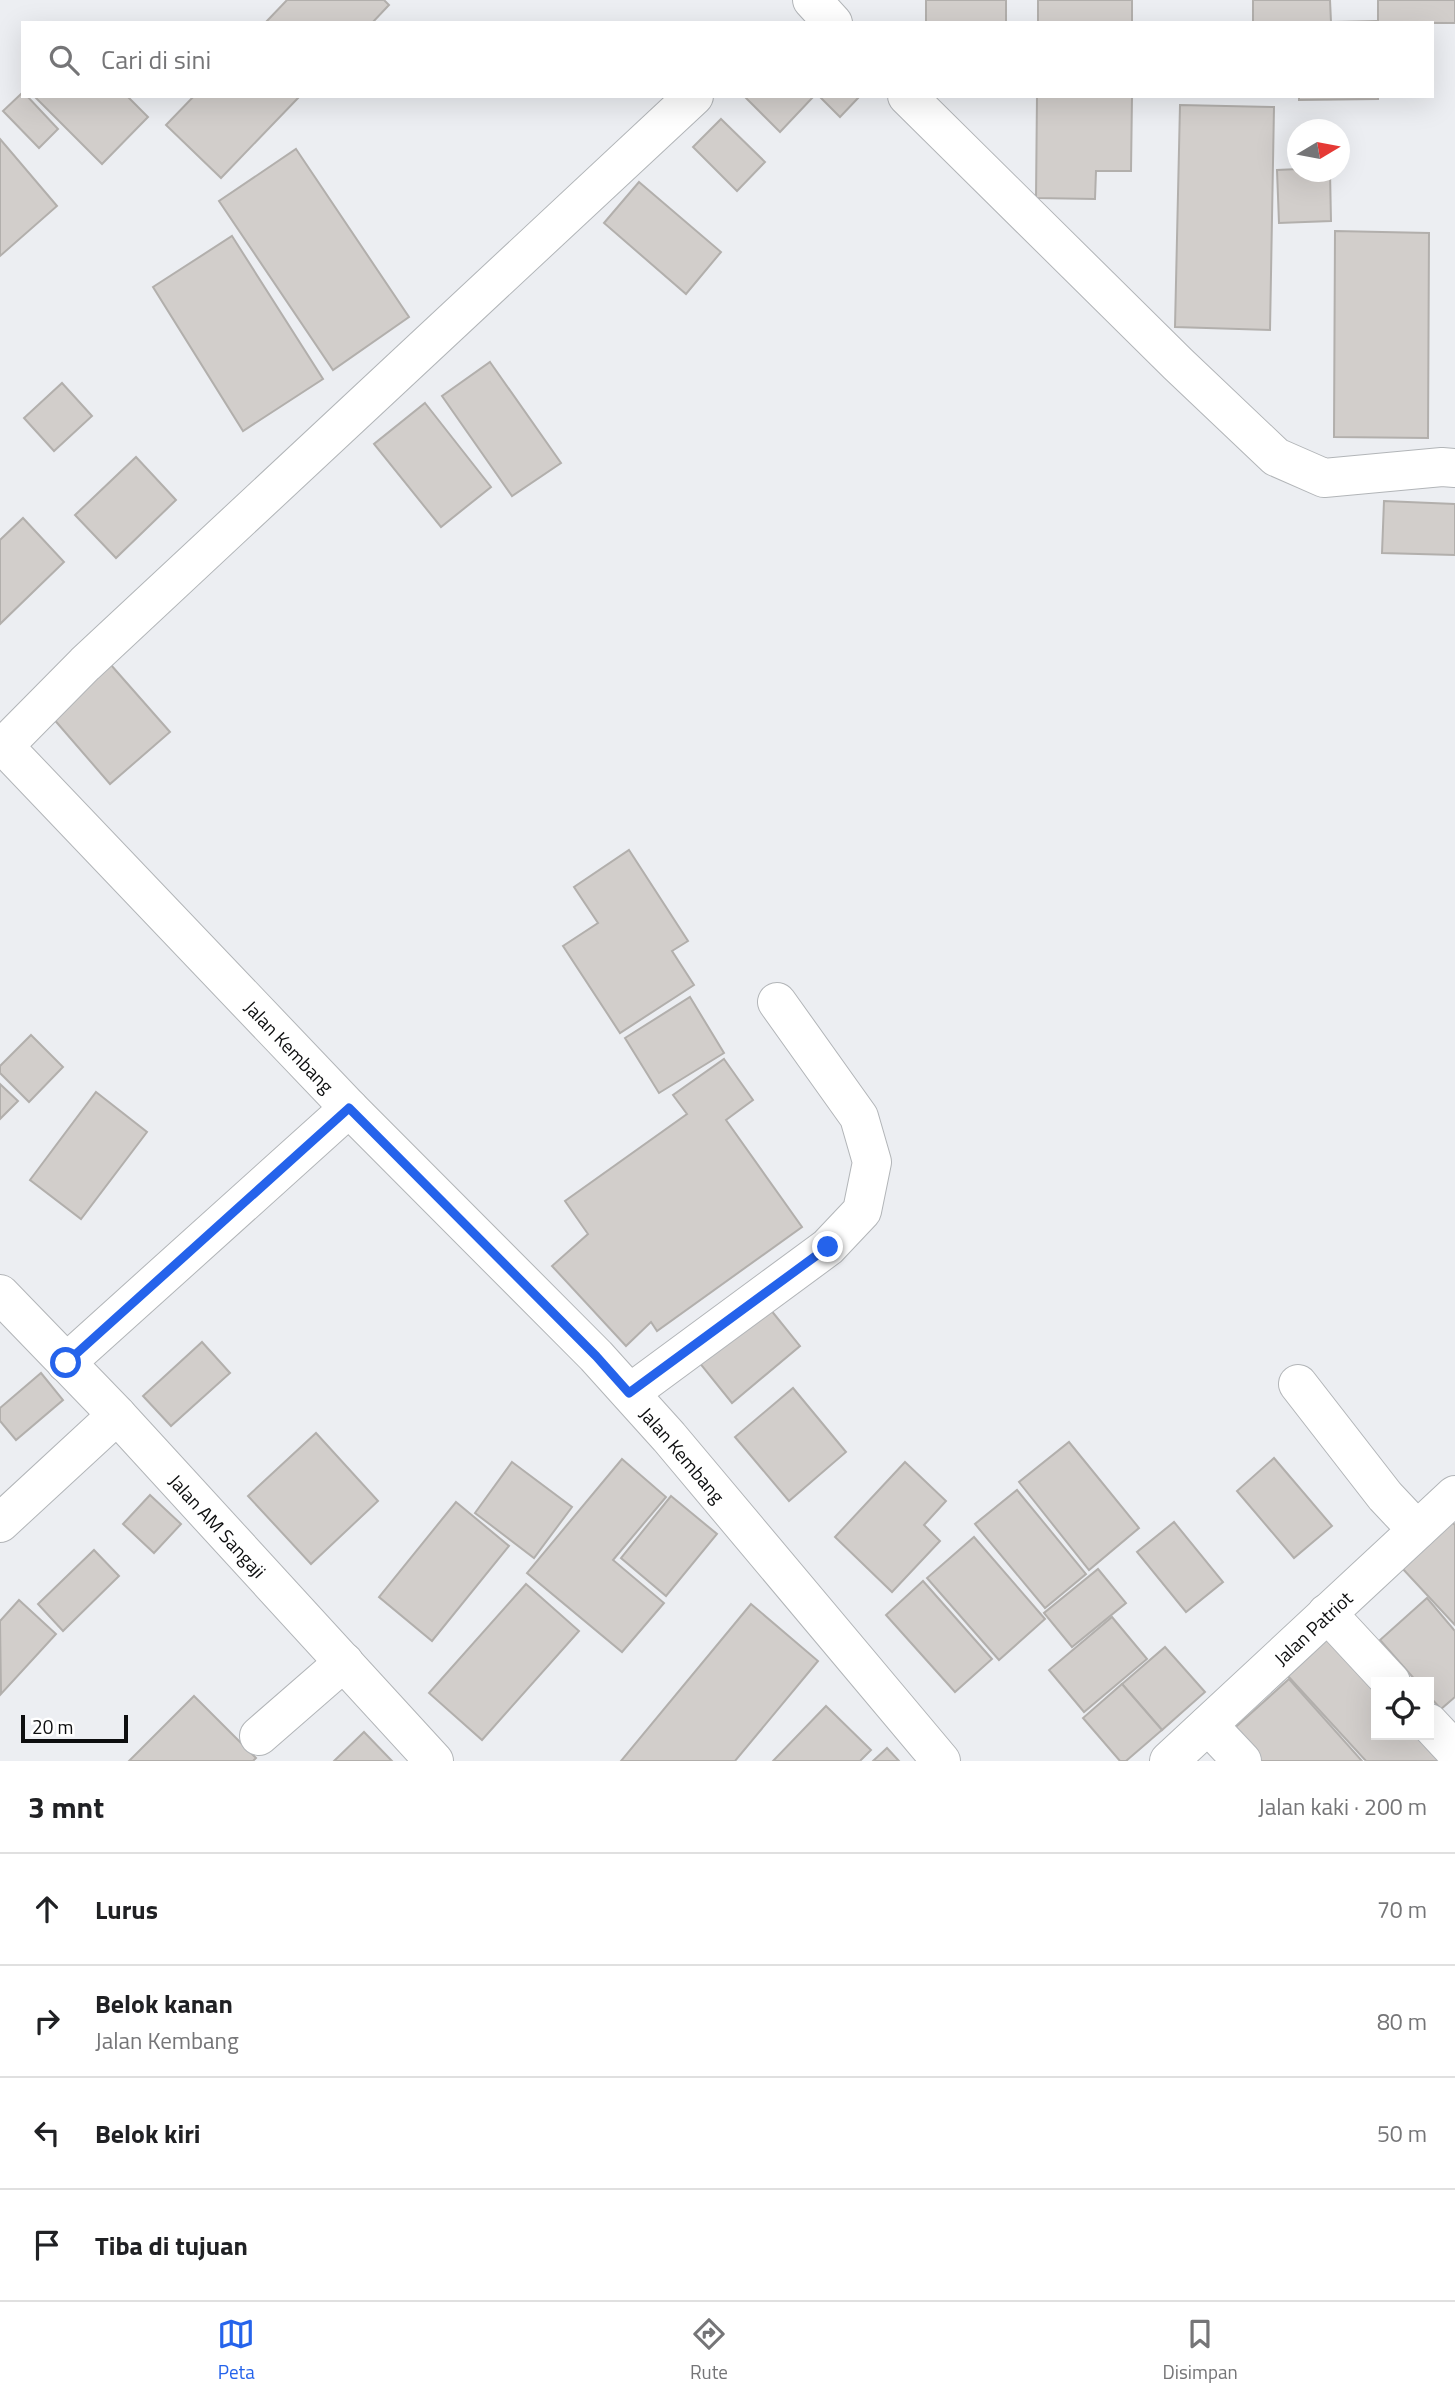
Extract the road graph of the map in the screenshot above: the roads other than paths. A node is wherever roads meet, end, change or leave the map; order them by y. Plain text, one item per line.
1 (811, 0) edge
2 (831, 21) edge
3 (692, 98) edge
4 (909, 98) edge
5 (1455, 468) edge
6 (2, 744) edge
7 (777, 1002) dead end
8 (349, 1108) junction
9 (0, 1294) edge
10 (66, 1363) junction
11 (1298, 1384) dead end
12 (629, 1393) junction
13 (117, 1415) junction
14 (1454, 1496) edge
15 (0, 1523) edge
16 (1418, 1530) junction
17 (1327, 1613) junction
18 (344, 1662) junction
19 (1386, 1677) edge
20 (1208, 1725) junction
21 (1434, 1728) edge
22 (259, 1736) dead end
23 (1455, 1751) edge
24 (434, 1761) edge
25 (941, 1761) edge
26 (1169, 1761) edge
27 (1242, 1761) edge

1 - 2 main road
3 - 6 main road
4 - 5 main road
6 - 8 main road, Jalan Kembang
7 - 12 main road
8 - 10 main road
8 - 12 main road, Jalan Kembang
9 - 10 main road, Jalan AM Sangaji
10 - 13 main road, Jalan AM Sangaji
11 - 16 main road
12 - 25 main road, Jalan Kembang
13 - 15 main road
13 - 18 main road, Jalan AM Sangaji
14 - 16 main road, Jalan Patriot
16 - 17 main road, Jalan Patriot
17 - 19 main road
17 - 20 main road, Jalan Patriot
18 - 22 main road
18 - 24 main road, Jalan AM Sangaji
20 - 26 main road, Jalan Patriot
20 - 27 main road
21 - 23 main road

